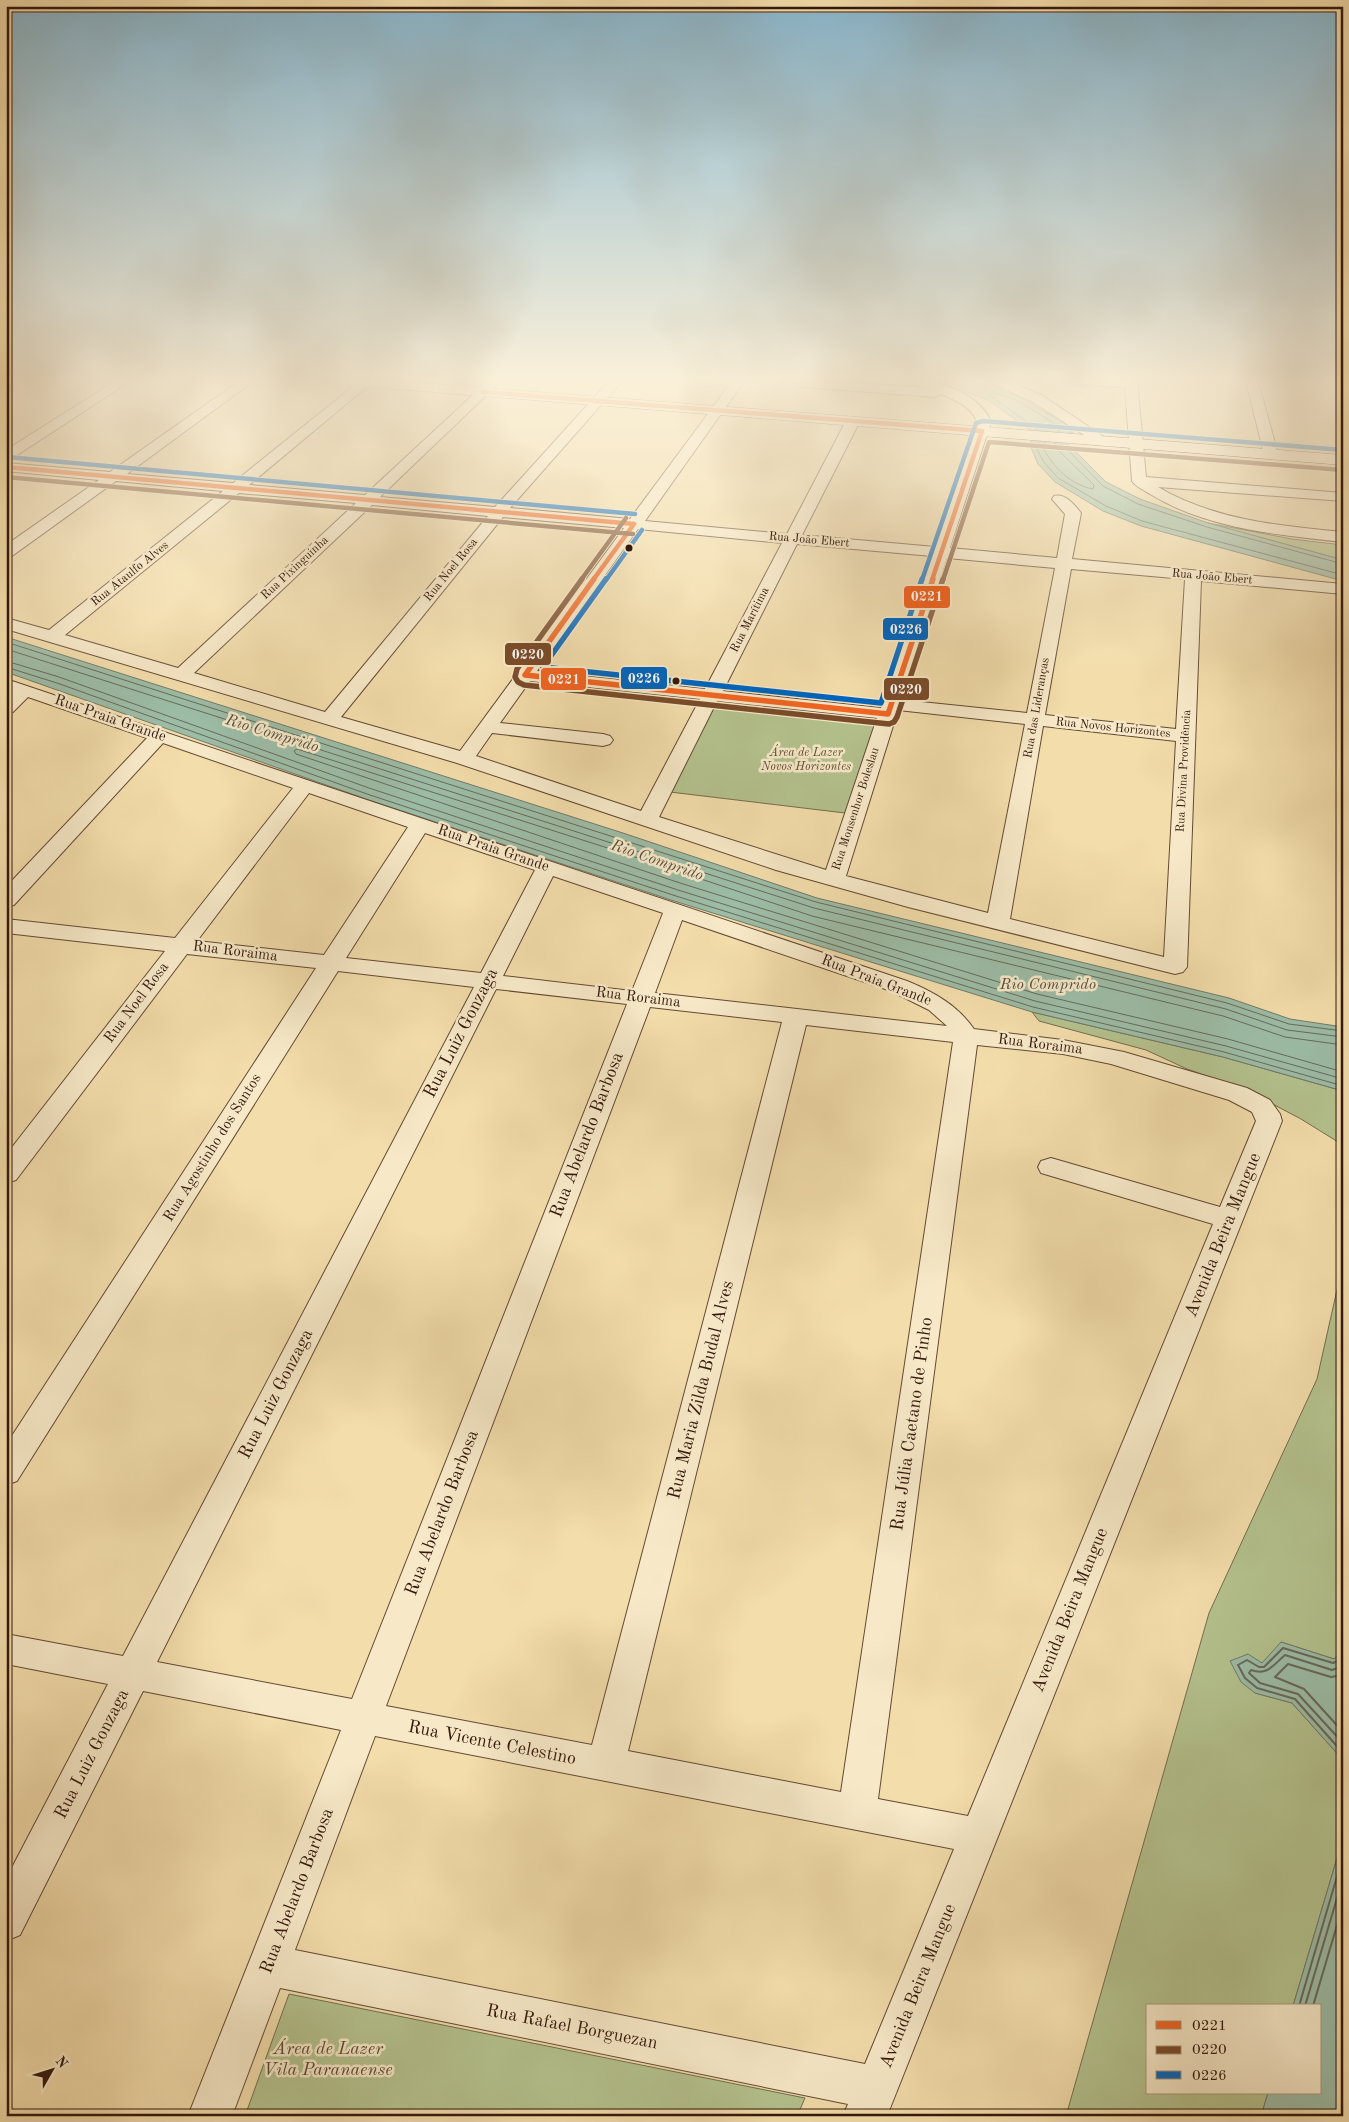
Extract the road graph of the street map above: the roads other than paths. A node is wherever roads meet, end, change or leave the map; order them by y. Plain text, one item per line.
1 (111, 479) edge
2 (136, 479) edge
3 (247, 479) edge
4 (390, 479) edge
5 (528, 479) edge
6 (666, 479) edge
7 (823, 479) edge
8 (966, 479) edge
9 (1139, 481) joint
10 (236, 488) junction
11 (1343, 497) edge
12 (1059, 499) dead end
13 (368, 500) junction
14 (499, 512) junction
15 (634, 524) junction
16 (1343, 537) edge
17 (792, 539) junction
18 (6, 553) edge
19 (941, 553) junction
20 (1063, 564) junction
21 (1193, 576) junction
22 (1343, 589) edge
23 (6, 623) edge
24 (54, 636) junction
25 (183, 674) junction
26 (525, 674) junction
27 (16, 687) edge
28 (711, 695) junction
29 (6, 708) edge
30 (890, 709) junction
31 (330, 718) junction
32 (1035, 720) junction
33 (487, 727) junction
34 (159, 736) junction
35 (1185, 736) junction
36 (603, 740) dead end
37 (464, 759) junction
38 (305, 785) junction
39 (647, 819) junction
40 (420, 824) junction
41 (547, 867) junction
42 (834, 878) junction
43 (6, 900) edge
44 (675, 910) junction
45 (998, 922) junction
46 (6, 926) edge
47 (181, 946) junction
48 (331, 963) junction
49 (488, 981) junction
50 (639, 998) junction
51 (796, 1016) junction
52 (966, 1036) junction
53 (1261, 1106) joint
54 (1051, 1167) dead end
55 (6, 1174) edge
56 (1229, 1219) junction
57 (6, 1472) edge
58 (6, 1649) edge
59 (133, 1674) junction
60 (363, 1718) junction
61 (606, 1764) junction
62 (857, 1813) junction
63 (978, 1836) junction
64 (6, 1921) edge
65 (268, 1965) junction
66 (870, 2102) edge
67 (210, 2116) edge

1 - 18 street
2 - 10 street, Rua João Ebert
3 - 10 street, Rua Ataulfo Alves
4 - 13 street, Rua Pixinguinha
5 - 14 street, Rua Noel Rosa
6 - 15 street
7 - 17 street, Rua Marítima
8 - 19 street, Rua Monsenhor Boleslau
9 - 11 street
9 - 16 street
10 - 13 street, Rua João Ebert
10 - 24 street, Rua Ataulfo Alves
12 - 20 street, Rua das Lideranças
13 - 14 street, Rua João Ebert
13 - 25 street, Rua Pixinguinha
14 - 15 street, Rua João Ebert
14 - 31 street, Rua Noel Rosa
15 - 17 street, Rua João Ebert
15 - 26 street
17 - 19 street, Rua João Ebert
17 - 28 street, Rua Marítima
19 - 20 street, Rua João Ebert
19 - 30 street, Rua Monsenhor Boleslau
20 - 21 street, Rua João Ebert
20 - 32 street, Rua das Lideranças
21 - 22 street, Rua João Ebert
21 - 35 street, Rua Divina Providência
23 - 24 street
24 - 25 street
25 - 31 street
26 - 28 street, Rua Novos Horizontes
26 - 33 street
27 - 29 street
27 - 34 street, Rua Praia Grande
28 - 30 street, Rua Novos Horizontes
28 - 39 street, Rua Marítima
30 - 32 street, Rua Novos Horizontes
30 - 42 street, Rua Monsenhor Boleslau
31 - 37 street
32 - 35 street, Rua Novos Horizontes
32 - 45 street, Rua das Lideranças
33 - 36 street
33 - 37 street
34 - 38 street, Rua Praia Grande
34 - 43 street
35 - 45 street, Rua Divina Providência
37 - 39 street
38 - 40 street, Rua Praia Grande
38 - 47 street, Rua Noel Rosa
39 - 42 street
40 - 41 street, Rua Praia Grande
40 - 48 street, Rua Agostinho dos Santos
41 - 44 street, Rua Praia Grande
41 - 49 street, Rua Luiz Gonzaga
42 - 45 street
44 - 50 street, Rua Abelardo Barbosa
44 - 52 street, Rua Praia Grande
46 - 47 street, Rua Roraima
47 - 48 street, Rua Roraima
47 - 55 street, Rua Noel Rosa
48 - 49 street, Rua Roraima
48 - 57 street, Rua Agostinho dos Santos
49 - 50 street, Rua Roraima
49 - 59 street, Rua Luiz Gonzaga
50 - 51 street, Rua Roraima
50 - 60 street, Rua Abelardo Barbosa
51 - 52 street, Rua Roraima
51 - 61 street, Rua Maria Zilda Budal Alves
52 - 53 street, Rua Roraima
52 - 62 street, Rua Júlia Caetano de Pinho
53 - 56 street, Avenida Beira Mangue
54 - 56 street
56 - 63 street, Avenida Beira Mangue
58 - 59 street, Rua Vicente Celestino
59 - 60 street, Rua Vicente Celestino
59 - 64 street, Rua Luiz Gonzaga
60 - 61 street, Rua Vicente Celestino
60 - 65 street, Rua Abelardo Barbosa
61 - 62 street, Rua Vicente Celestino
62 - 63 street, Rua Vicente Celestino
63 - 66 street, Avenida Beira Mangue
65 - 66 street, Rua Rafael Borguezan
65 - 67 street, Rua Abelardo Barbosa

